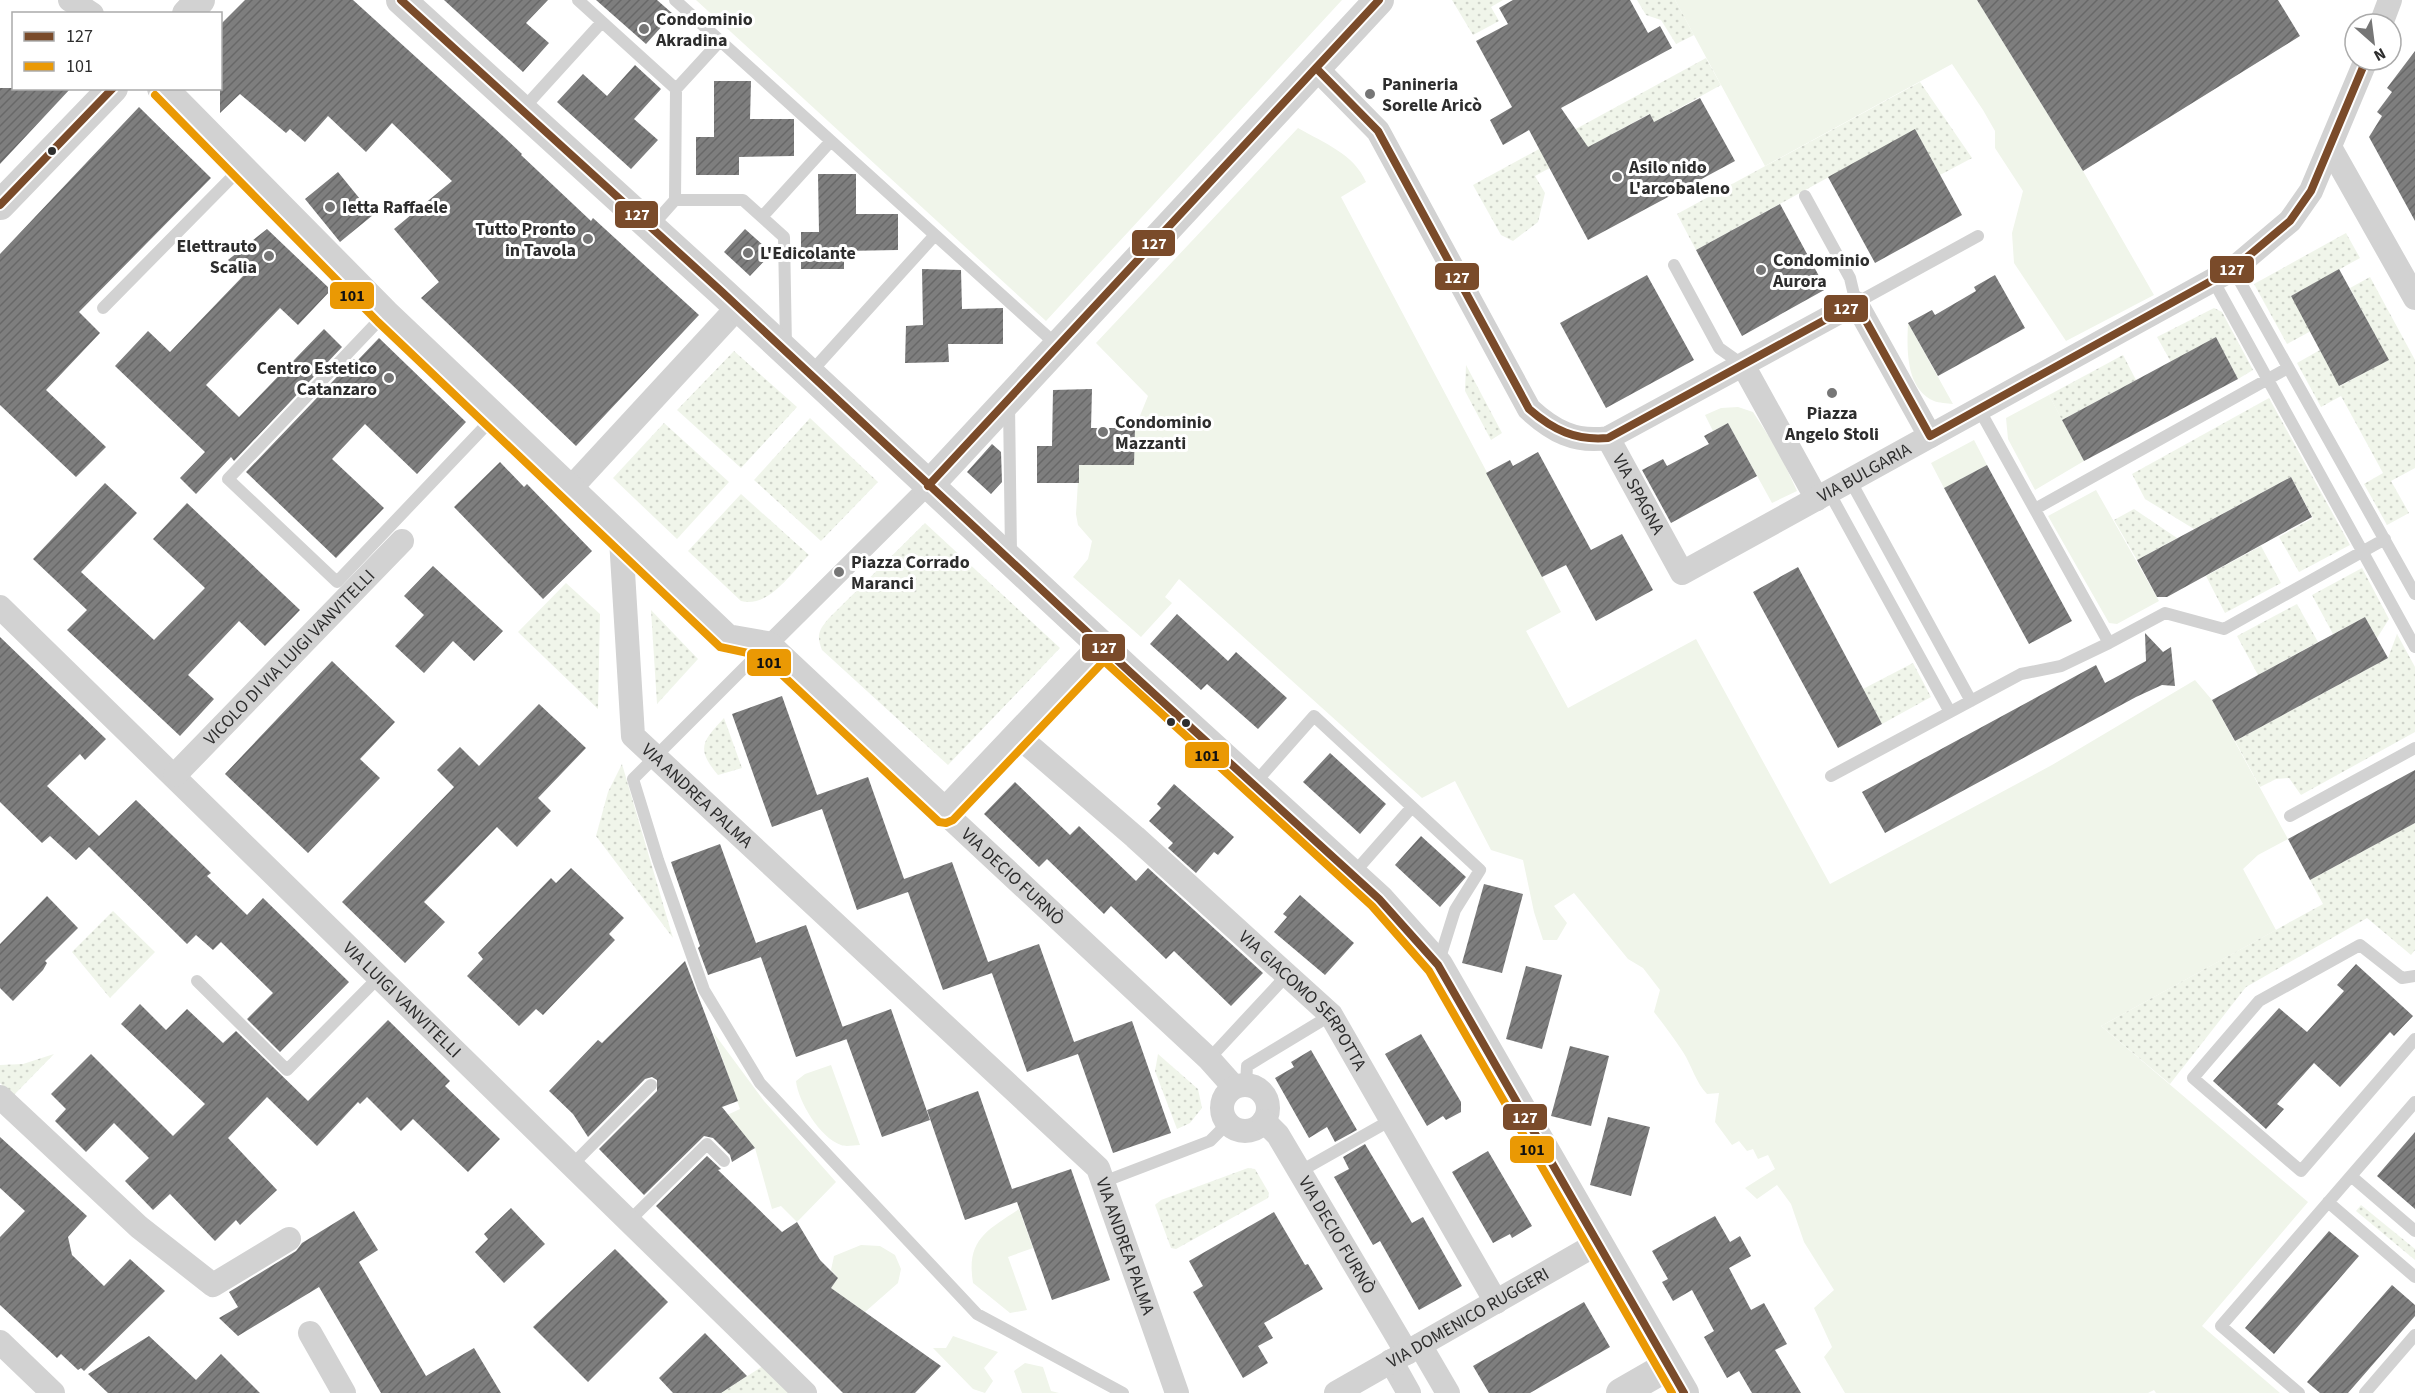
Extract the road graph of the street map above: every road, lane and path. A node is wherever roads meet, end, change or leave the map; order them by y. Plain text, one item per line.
1 (70, 0) edge
2 (200, 0) edge
3 (578, 0) edge
4 (675, 0) edge
5 (1379, 0) edge
6 (412, 4) edge
7 (89, 12) edge
8 (189, 12) edge
9 (602, 22) junction
10 (720, 41) junction
11 (1316, 68) junction
12 (2361, 72) edge
13 (676, 89) junction
14 (111, 90) edge
15 (164, 90) edge
16 (522, 110) junction
17 (831, 141) junction
18 (2331, 149) junction
19 (240, 169) junction
20 (1805, 196) dead end
21 (675, 200) junction
22 (0, 205) edge
23 (762, 217) junction
24 (651, 227) junction
25 (935, 235) junction
26 (1978, 236) dead end
27 (1674, 265) dead end
28 (2223, 274) junction
29 (2415, 298) edge
30 (1856, 303) junction
31 (738, 307) junction
32 (104, 308) dead end
33 (385, 314) junction
34 (1058, 346) junction
35 (786, 351) junction
36 (1743, 365) junction
37 (2288, 368) junction
38 (810, 374) junction
39 (2268, 379) junction
40 (1009, 399) junction
41 (1979, 409) junction
42 (494, 417) junction
43 (1930, 436) junction
44 (1608, 438) junction
45 (928, 486) junction
46 (570, 489) junction
47 (1832, 490) junction
48 (2035, 509) junction
49 (621, 539) junction
50 (2385, 539) junction
51 (402, 541) dead end
52 (2363, 551) junction
53 (1011, 562) junction
54 (1682, 573) joint
55 (2415, 594) edge
56 (0, 607) edge
57 (2109, 643) junction
58 (767, 646) junction
59 (1103, 646) junction
60 (2415, 647) edge
61 (1971, 701) junction
62 (1950, 712) junction
63 (1018, 736) junction
64 (2415, 748) edge
65 (656, 757) junction
66 (175, 776) junction
67 (1831, 776) dead end
68 (1254, 784) junction
69 (1412, 807) junction
70 (945, 813) junction
71 (2290, 816) dead end
72 (1353, 874) junction
73 (1438, 965) junction
74 (1288, 974) junction
75 (380, 976) junction
76 (2415, 976) edge
77 (197, 981) dead end
78 (1331, 1016) junction
79 (2415, 1039) edge
80 (1209, 1059) junction
81 (651, 1085) dead end
82 (1240, 1086) junction
83 (0, 1097) edge
84 (2415, 1102) edge
85 (1391, 1120) junction
86 (1264, 1121) junction
87 (1227, 1124) junction
88 (724, 1161) dead end
89 (572, 1165) junction
90 (1299, 1172) junction
91 (2351, 1176) junction
92 (1102, 1182) junction
93 (2328, 1202) junction
94 (629, 1221) junction
95 (2415, 1232) edge
96 (289, 1239) dead end
97 (1600, 1242) junction
98 (2415, 1277) edge
99 (1496, 1302) junction
100 (310, 1333) dead end
101 (2415, 1335) edge
102 (0, 1342) edge
103 (1406, 1353) junction
104 (1668, 1366) junction
105 (53, 1393) edge
106 (344, 1393) edge
107 (805, 1393) edge
108 (1123, 1393) edge
109 (1177, 1393) edge
110 (1336, 1393) edge
111 (1409, 1393) edge
112 (1448, 1393) edge
113 (1621, 1393) edge
114 (1684, 1393) edge
115 (2299, 1393) edge
116 (2365, 1393) edge

1 - 7 street
2 - 8 street
3 - 9 lane
4 - 10 lane
5 - 11 street
6 - 16 street
9 - 13 lane
9 - 16 lane
10 - 13 lane
10 - 17 lane
11 - 34 street
11 - 44 street, VIA SPAGNA
12 - 18 street, VIA BULGARIA
13 - 21 lane
14 - 22 street
15 - 19 street
16 - 24 street
17 - 23 lane
17 - 25 lane
18 - 28 street, VIA BULGARIA
18 - 29 street
19 - 32 lane
19 - 33 street
20 - 30 lane
21 - 23 lane
21 - 24 lane
23 - 35 lane
24 - 31 street
25 - 34 lane
25 - 38 lane
26 - 30 lane
27 - 36 lane
28 - 37 lane
28 - 39 lane
28 - 41 street, VIA BULGARIA
30 - 36 street
30 - 43 street
31 - 35 street
31 - 46 street
33 - 42 street
33 - 42 lane
34 - 40 street
35 - 38 street
36 - 44 street
36 - 47 street
37 - 39 lane
37 - 50 lane
38 - 45 street
39 - 48 lane
39 - 52 lane
40 - 45 street
40 - 53 lane
41 - 43 street, VIA BULGARIA
41 - 48 lane
42 - 46 street
43 - 47 street, VIA BULGARIA
44 - 54 street, VIA SPAGNA
45 - 53 street
45 - 58 street
46 - 49 street
47 - 54 street, VIA BULGARIA
47 - 61 lane
47 - 62 lane
48 - 57 lane
49 - 58 street
49 - 65 street, VIA ANDREA PALMA
50 - 52 lane
50 - 55 lane
51 - 66 street, VICOLO DI VIA LUIGI VANVITELLI
52 - 57 lane
52 - 60 lane
53 - 59 street
56 - 66 street, VIA LUIGI VANVITELLI
57 - 61 lane
58 - 65 lane
58 - 70 street, VIA DECIO FURNÒ
59 - 63 street
59 - 68 street
61 - 62 lane
62 - 67 lane
63 - 70 street
63 - 74 street, VIA GIACOMO SERPOTTA
64 - 71 lane
65 - 92 street, VIA ANDREA PALMA
65 - 108 lane
66 - 75 street, VIA LUIGI VANVITELLI
68 - 69 lane
68 - 72 street
69 - 72 lane
69 - 73 lane
70 - 80 street, VIA DECIO FURNÒ
72 - 73 street
73 - 97 street
74 - 78 street, VIA GIACOMO SERPOTTA
74 - 80 lane
75 - 77 lane
75 - 89 street, VIA LUIGI VANVITELLI
76 - 79 lane
78 - 82 lane
78 - 85 street, VIA GIACOMO SERPOTTA
80 - 82 street, VIA DECIO FURNÒ
81 - 89 lane
82 - 86 street
82 - 87 street
83 - 96 street
84 - 91 lane
85 - 90 lane
85 - 99 street, VIA GIACOMO SERPOTTA
86 - 87 street
86 - 90 street, VIA DECIO FURNÒ
87 - 92 lane
88 - 94 lane
89 - 94 street, VIA LUIGI VANVITELLI
90 - 103 street, VIA DECIO FURNÒ
91 - 93 lane
91 - 95 lane
92 - 109 street, VIA ANDREA PALMA
93 - 98 lane
93 - 115 lane
94 - 107 street, VIA LUIGI VANVITELLI
97 - 99 street, VIA DOMENICO RUGGERI
97 - 104 street
99 - 103 street, VIA DOMENICO RUGGERI
100 - 106 street
101 - 116 lane
102 - 105 street
103 - 110 street, VIA DOMENICO RUGGERI
103 - 111 street
103 - 112 street
104 - 113 street
104 - 114 street

